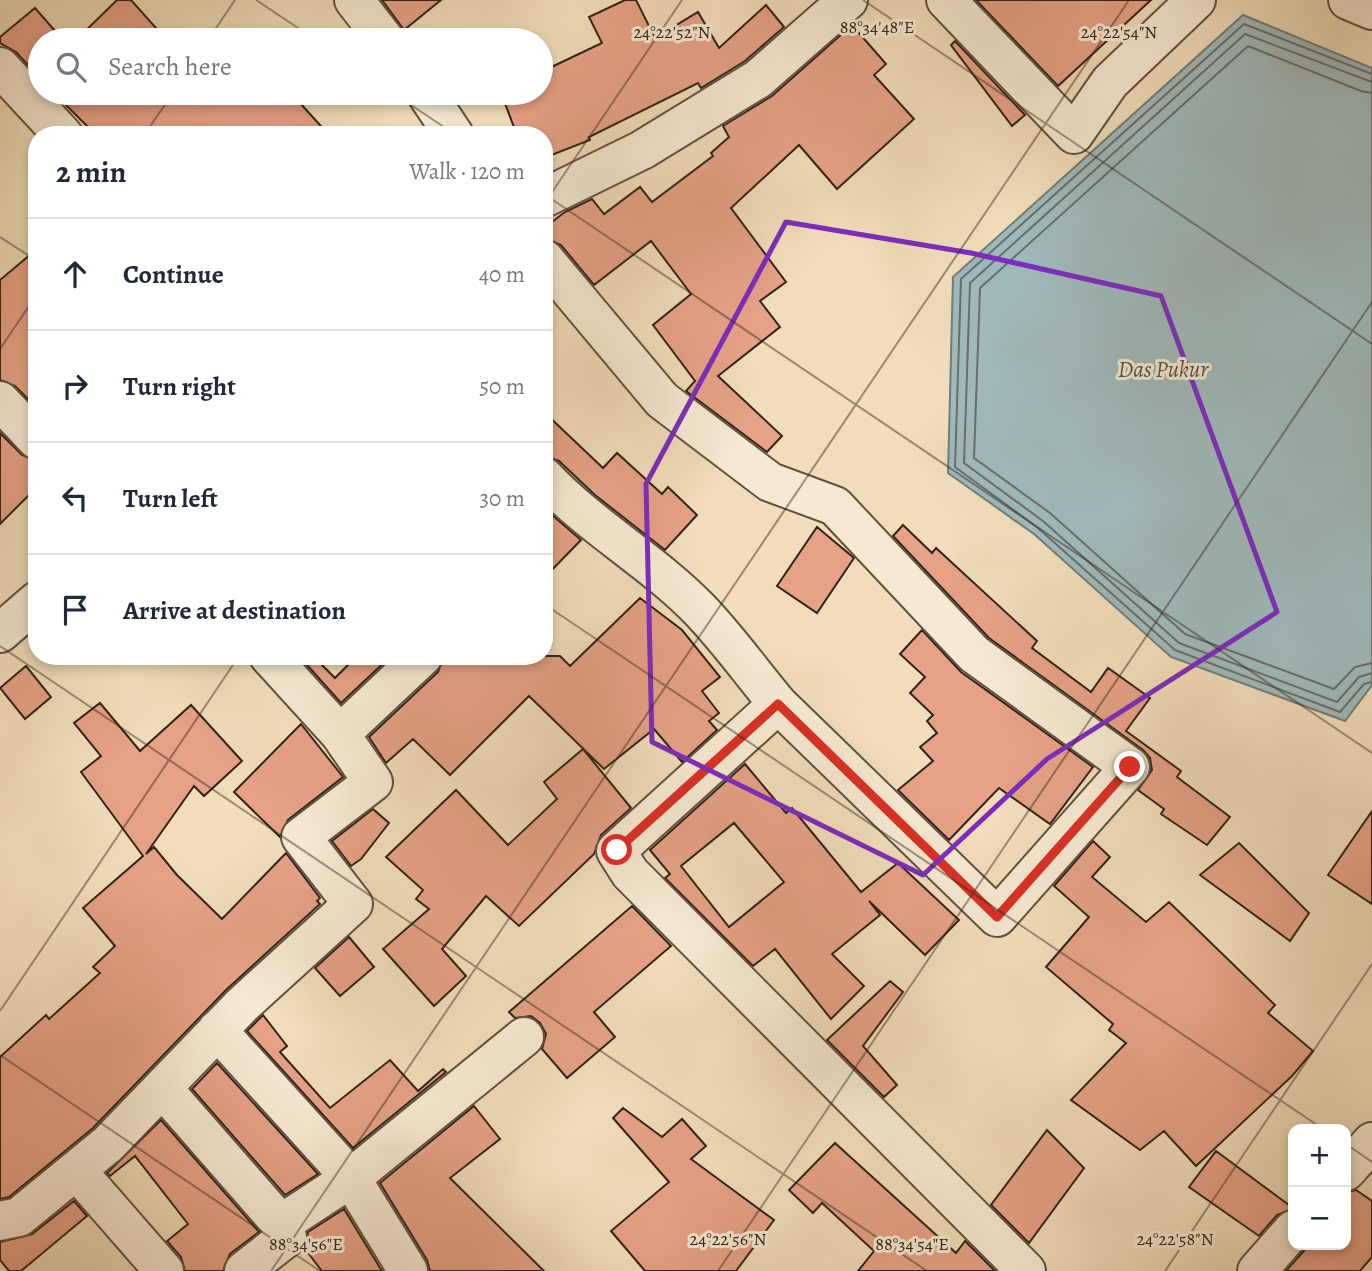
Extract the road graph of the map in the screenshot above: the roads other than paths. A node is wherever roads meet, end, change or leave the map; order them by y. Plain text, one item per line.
1 (354, 0) edge
2 (848, 0) edge
3 (946, 0) edge
4 (1196, 0) edge
5 (1348, 0) edge
6 (1372, 10) edge
7 (376, 28) edge
8 (0, 67) edge
9 (28, 97) edge
10 (35, 105) edge
11 (434, 105) edge
12 (55, 126) edge
13 (448, 126) edge
14 (553, 194) edge
15 (553, 270) edge
16 (0, 401) edge
17 (28, 431) edge
18 (553, 486) edge
19 (28, 609) edge
20 (0, 633) edge
21 (277, 665) edge
22 (413, 665) edge
23 (778, 704) junction
24 (340, 734) junction
25 (217, 1030) junction
26 (524, 1037) dead end
27 (163, 1089) junction
28 (1372, 1142) edge
29 (1351, 1165) edge
30 (76, 1170) junction
31 (351, 1178) junction
32 (0, 1221) edge
33 (281, 1224) junction
34 (1288, 1236) edge
35 (164, 1271) edge
36 (244, 1271) edge
37 (408, 1271) edge
38 (1026, 1271) edge
39 (1257, 1271) edge

1 - 7 street
2 - 14 street
3 - 4 street
5 - 6 street
8 - 9 street
10 - 12 street
11 - 13 street
15 - 23 street
16 - 17 street
18 - 23 street
19 - 20 street
21 - 24 street
22 - 24 street
23 - 38 street
24 - 25 street
25 - 27 street
25 - 31 street
26 - 31 street
27 - 30 street
27 - 33 street
28 - 29 street
30 - 32 street
30 - 35 street
31 - 33 street
31 - 37 street
33 - 36 street
34 - 39 street

